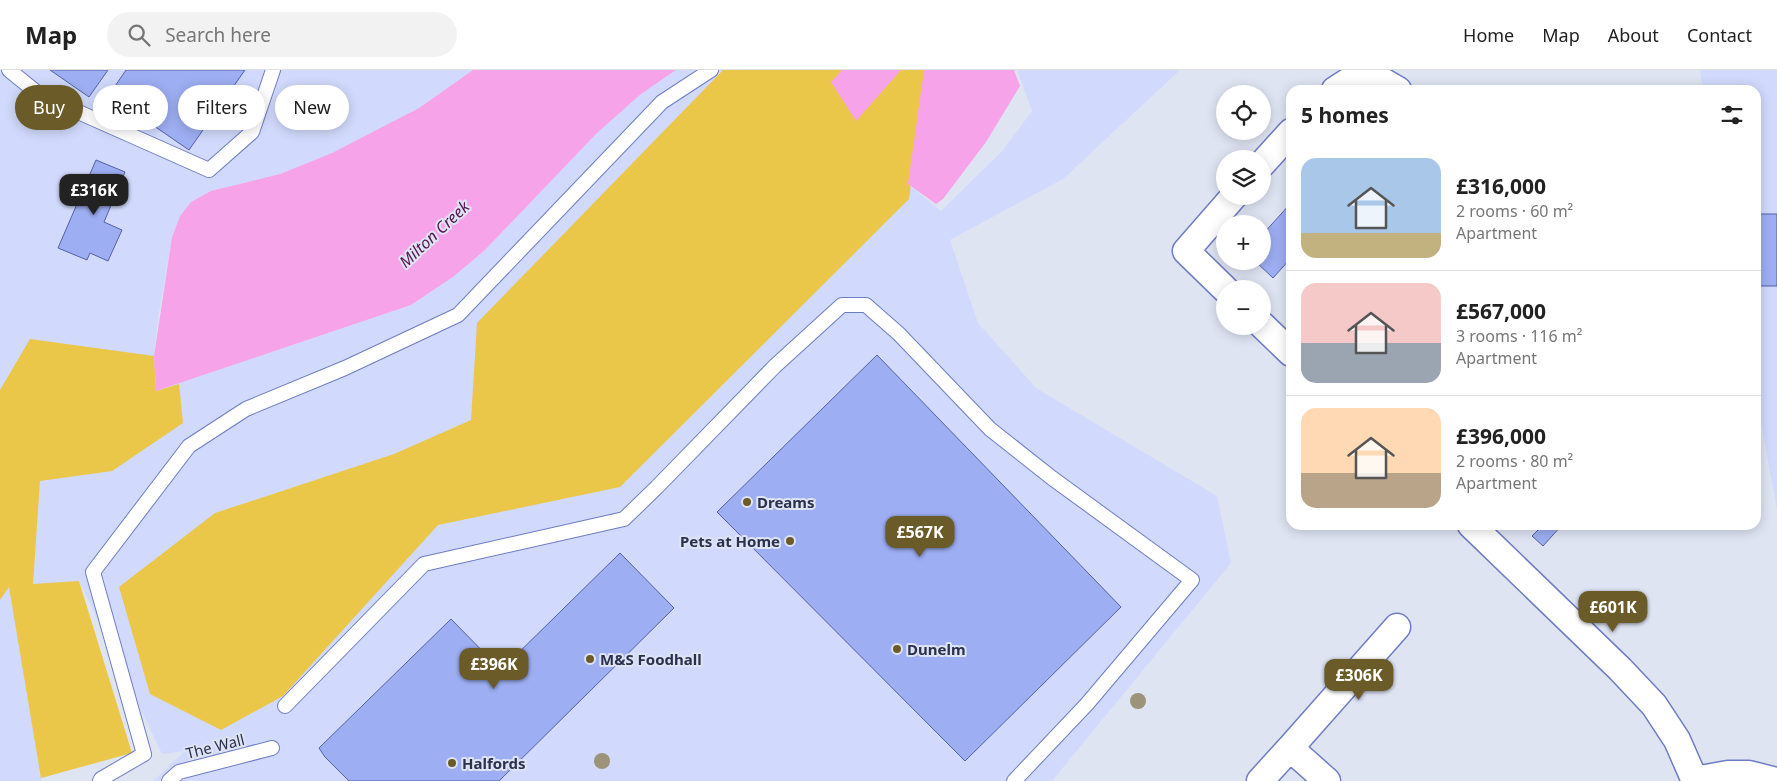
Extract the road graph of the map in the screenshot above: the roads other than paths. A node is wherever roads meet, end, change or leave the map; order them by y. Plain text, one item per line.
1 (9, 70) edge
2 (273, 70) edge
3 (711, 70) edge
4 (1343, 85) edge
5 (1390, 85) edge
6 (1286, 138) edge
7 (1271, 154) edge
8 (1226, 205) edge
9 (1216, 280) edge
10 (1271, 334) edge
11 (1286, 348) edge
12 (1475, 530) edge
13 (1396, 627) dead end
14 (285, 706) dead end
15 (272, 748) dead end
16 (1290, 748) junction
17 (100, 781) edge
18 (169, 781) edge
19 (1014, 781) edge
20 (1260, 781) edge
21 (1327, 781) edge
22 (1695, 781) edge
23 (1776, 781) edge

1 - 2 lane
3 - 17 lane
4 - 5 street
6 - 7 street
8 - 9 street
10 - 11 street
12 - 22 street
13 - 16 street
14 - 19 lane
15 - 18 lane, The Wall
16 - 20 street
16 - 21 street
22 - 23 street

